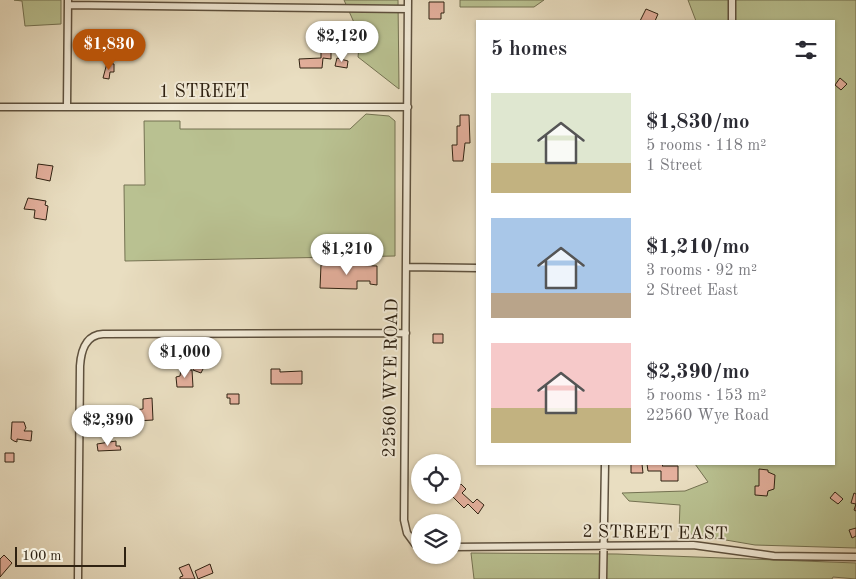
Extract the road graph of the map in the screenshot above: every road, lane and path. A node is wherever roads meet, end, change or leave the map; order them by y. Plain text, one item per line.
1 (408, 0) edge
2 (732, 0) edge
3 (68, 3) edge
4 (408, 9) junction
5 (732, 20) edge
6 (68, 106) junction
7 (0, 107) edge
8 (408, 107) junction
9 (407, 267) junction
10 (476, 268) edge
11 (406, 333) junction
12 (605, 465) edge
13 (411, 537) edge
14 (603, 546) junction
15 (461, 547) edge
16 (856, 557) edge
17 (78, 579) edge
18 (603, 579) edge

1 - 4 street, 22560 WYE ROAD
2 - 5 street
3 - 4 street
3 - 6 street
4 - 8 street, 22560 WYE ROAD
6 - 7 street, 1 STREET
6 - 8 street, 1 STREET
8 - 9 street, 22560 WYE ROAD
9 - 10 street
9 - 11 street, 22560 WYE ROAD
11 - 13 street, 22560 WYE ROAD
11 - 17 street
12 - 14 street
14 - 15 street, 2 STREET EAST
14 - 16 street, 2 STREET EAST
14 - 18 street

